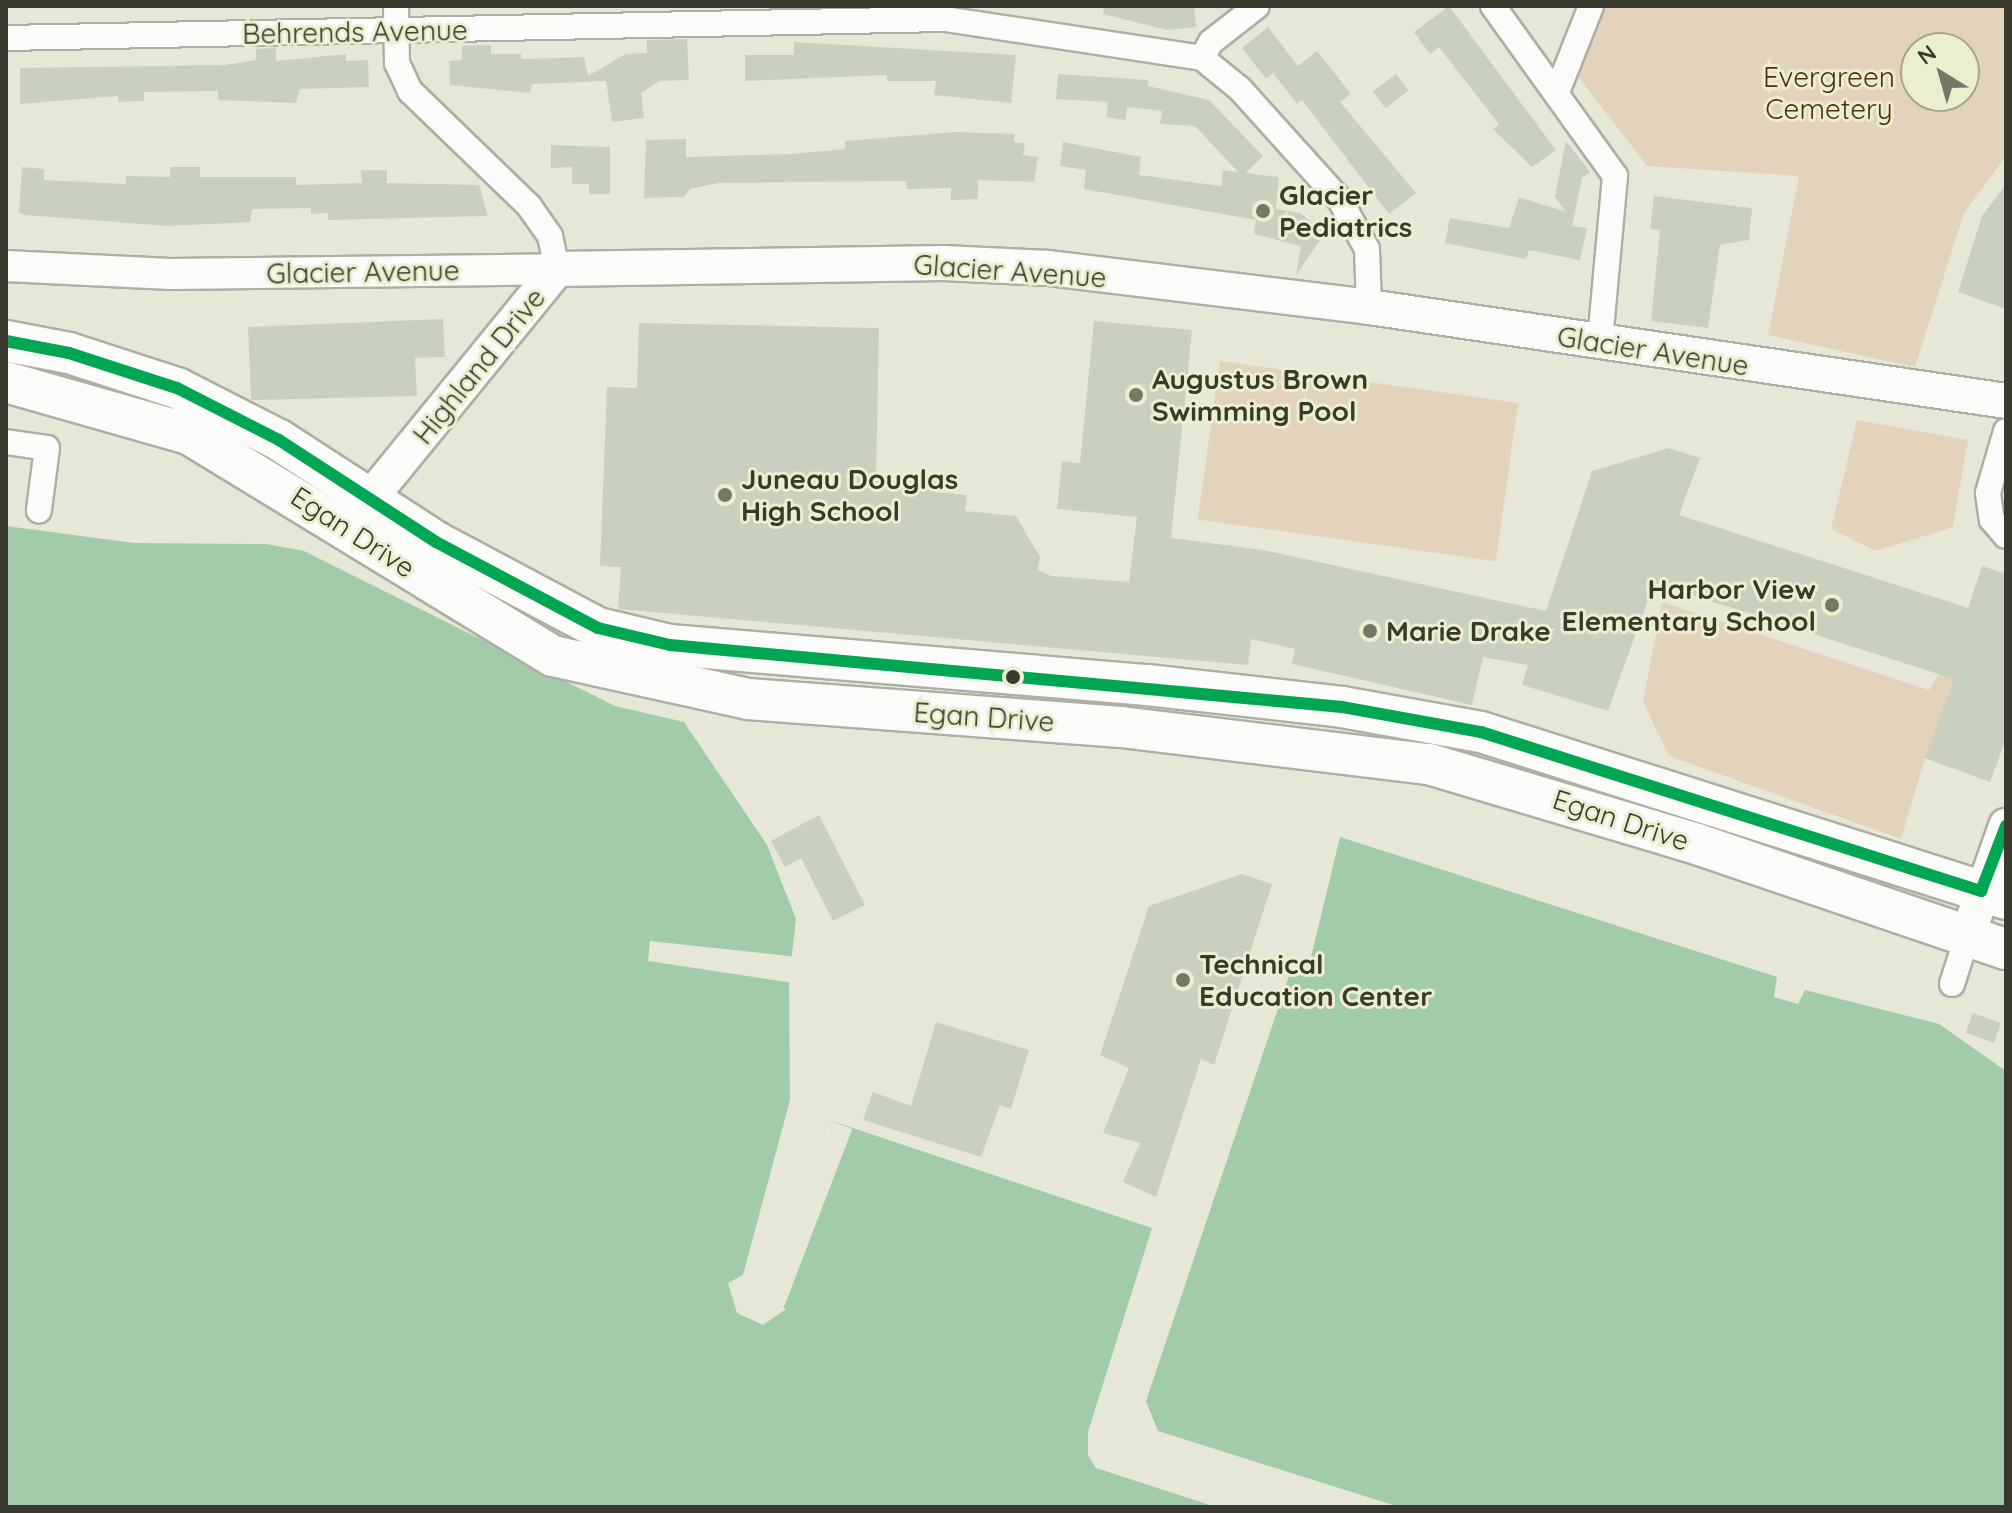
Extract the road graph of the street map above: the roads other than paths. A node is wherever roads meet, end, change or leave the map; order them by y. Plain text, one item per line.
1 (396, 6) edge
2 (1257, 6) edge
3 (1493, 6) edge
4 (1591, 6) edge
5 (393, 32) junction
6 (6, 38) edge
7 (1202, 58) junction
8 (1557, 92) junction
9 (6, 266) edge
10 (557, 269) junction
11 (1369, 307) junction
12 (6, 341) edge
13 (1600, 342) junction
14 (6, 382) edge
15 (2006, 401) edge
16 (2006, 431) edge
17 (6, 442) edge
18 (39, 510) dead end
19 (358, 513) junction
20 (2006, 536) edge
21 (2006, 826) edge
22 (1994, 895) edge
23 (1967, 937) junction
24 (2006, 949) edge
25 (1952, 984) dead end

1 - 5 street, Highland Drive
2 - 7 street
3 - 8 street
4 - 8 street
5 - 6 street, Behrends Avenue
5 - 7 street, Behrends Avenue
5 - 10 street, Highland Drive
7 - 11 street
8 - 13 street
9 - 10 street, Glacier Avenue
10 - 11 main road, Glacier Avenue
10 - 19 main road, Highland Drive
11 - 13 main road, Glacier Avenue
12 - 19 highway, Egan Drive
13 - 15 main road, Glacier Avenue
14 - 19 highway, Egan Drive
16 - 20 street
17 - 18 street
19 - 22 highway, Egan Drive
19 - 23 highway, Egan Drive
21 - 22 main road
22 - 23 main road
23 - 24 highway, Egan Drive
23 - 25 street

